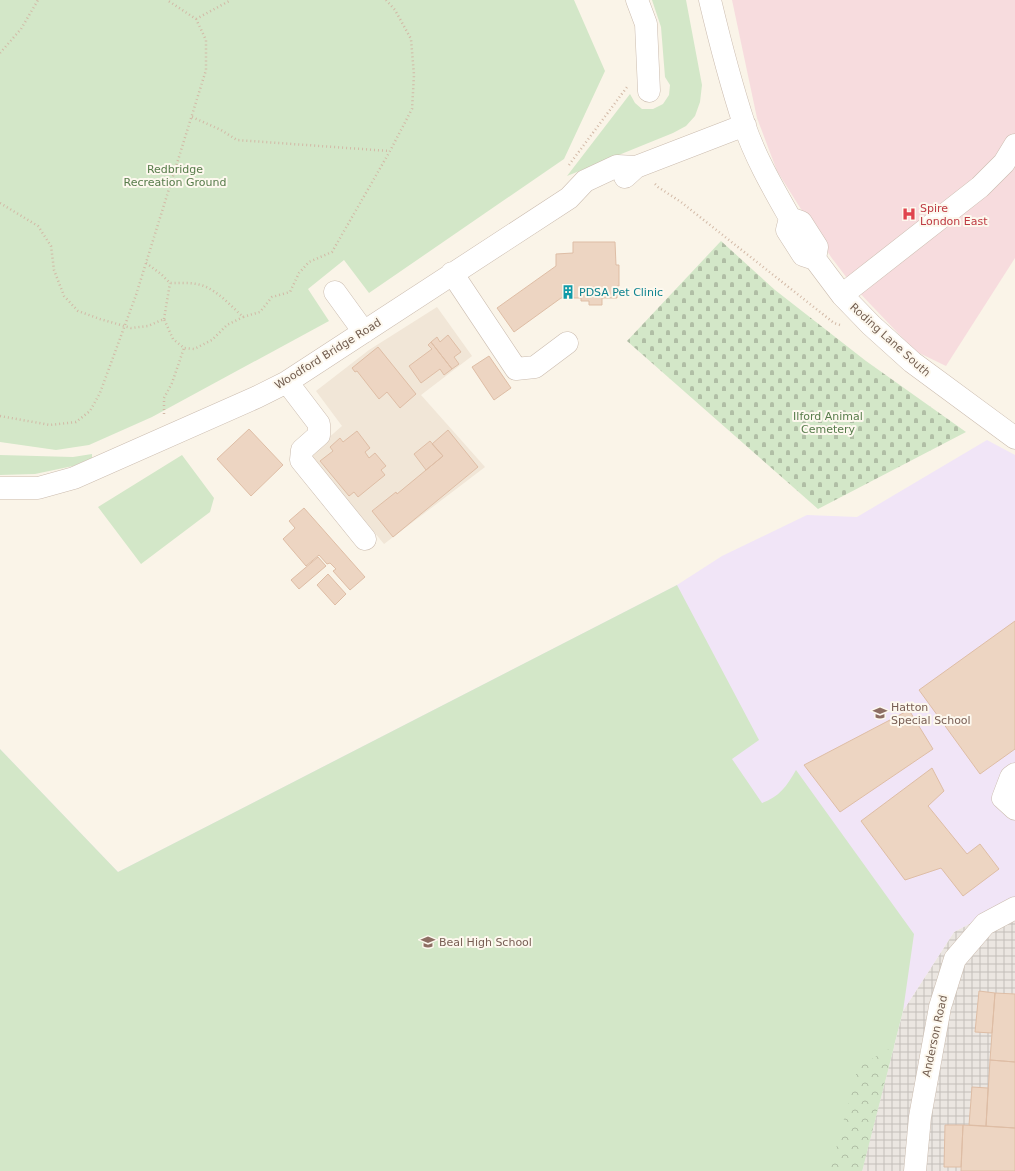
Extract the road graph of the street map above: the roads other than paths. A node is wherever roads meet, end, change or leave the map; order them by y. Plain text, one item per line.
1 (637, 0) edge
2 (710, 0) edge
3 (649, 91) dead end
4 (745, 126) junction
5 (1015, 145) edge
6 (452, 274) junction
7 (335, 292) dead end
8 (842, 295) junction
9 (364, 332) junction
10 (567, 342) dead end
11 (287, 382) junction
12 (1015, 438) edge
13 (0, 488) edge
14 (365, 539) dead end
15 (1015, 774) edge
16 (1015, 810) edge
17 (1015, 908) edge
18 (916, 1162) edge
19 (903, 1171) edge

1 - 3 street
2 - 4 street, Roding Lane South
4 - 6 street, Woodford Bridge Road
4 - 8 street, Roding Lane South
5 - 8 street
6 - 9 street, Woodford Bridge Road
6 - 10 street
7 - 9 street
8 - 12 street, Roding Lane South
9 - 11 street, Woodford Bridge Road
11 - 13 street, Woodford Bridge Road
11 - 14 street
15 - 16 street
17 - 18 street, Anderson Road
18 - 19 street

